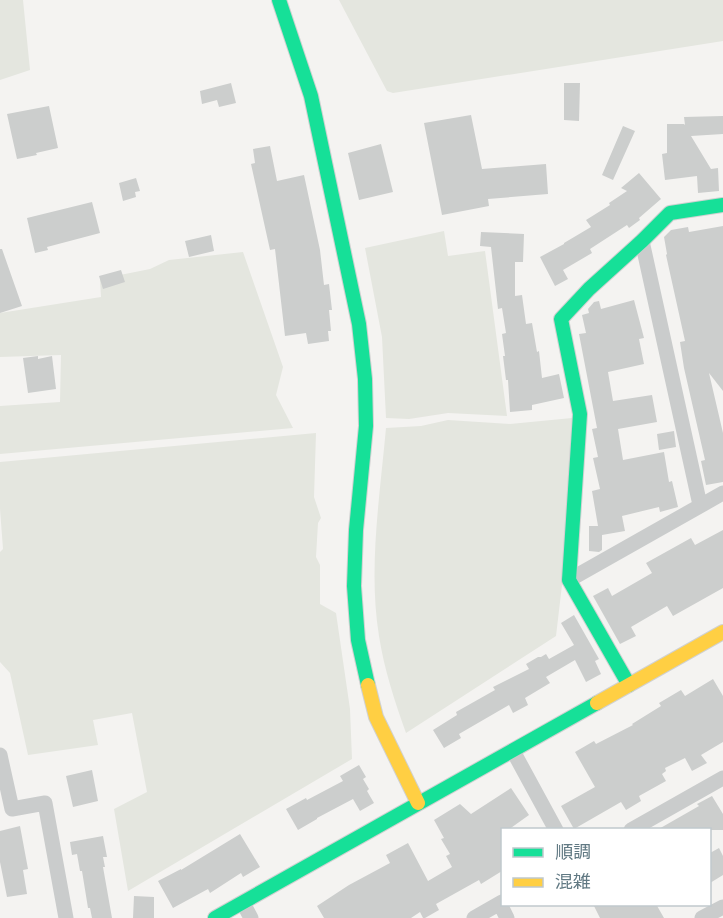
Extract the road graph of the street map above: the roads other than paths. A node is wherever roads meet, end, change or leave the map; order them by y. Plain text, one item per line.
1 (279, 0) edge
2 (723, 205) edge
3 (642, 241) junction
4 (723, 493) edge
5 (700, 505) junction
6 (569, 580) junction
7 (723, 632) edge
8 (629, 685) junction
9 (513, 751) junction
10 (0, 755) edge
11 (723, 778) edge
12 (418, 803) junction
13 (555, 828) edge
14 (635, 828) edge
15 (243, 903) junction
16 (501, 903) edge
17 (723, 907) edge
18 (66, 918) edge
19 (215, 918) edge
20 (251, 918) edge
21 (474, 918) edge
22 (702, 918) edge

1 - 12 street
2 - 3 street
3 - 5 street
3 - 6 street
4 - 5 street
5 - 6 street
6 - 8 street
7 - 8 street
8 - 9 street
9 - 12 street
9 - 13 street
10 - 18 street
11 - 14 street
12 - 15 street
15 - 19 street
15 - 20 street
16 - 21 street
17 - 22 street

